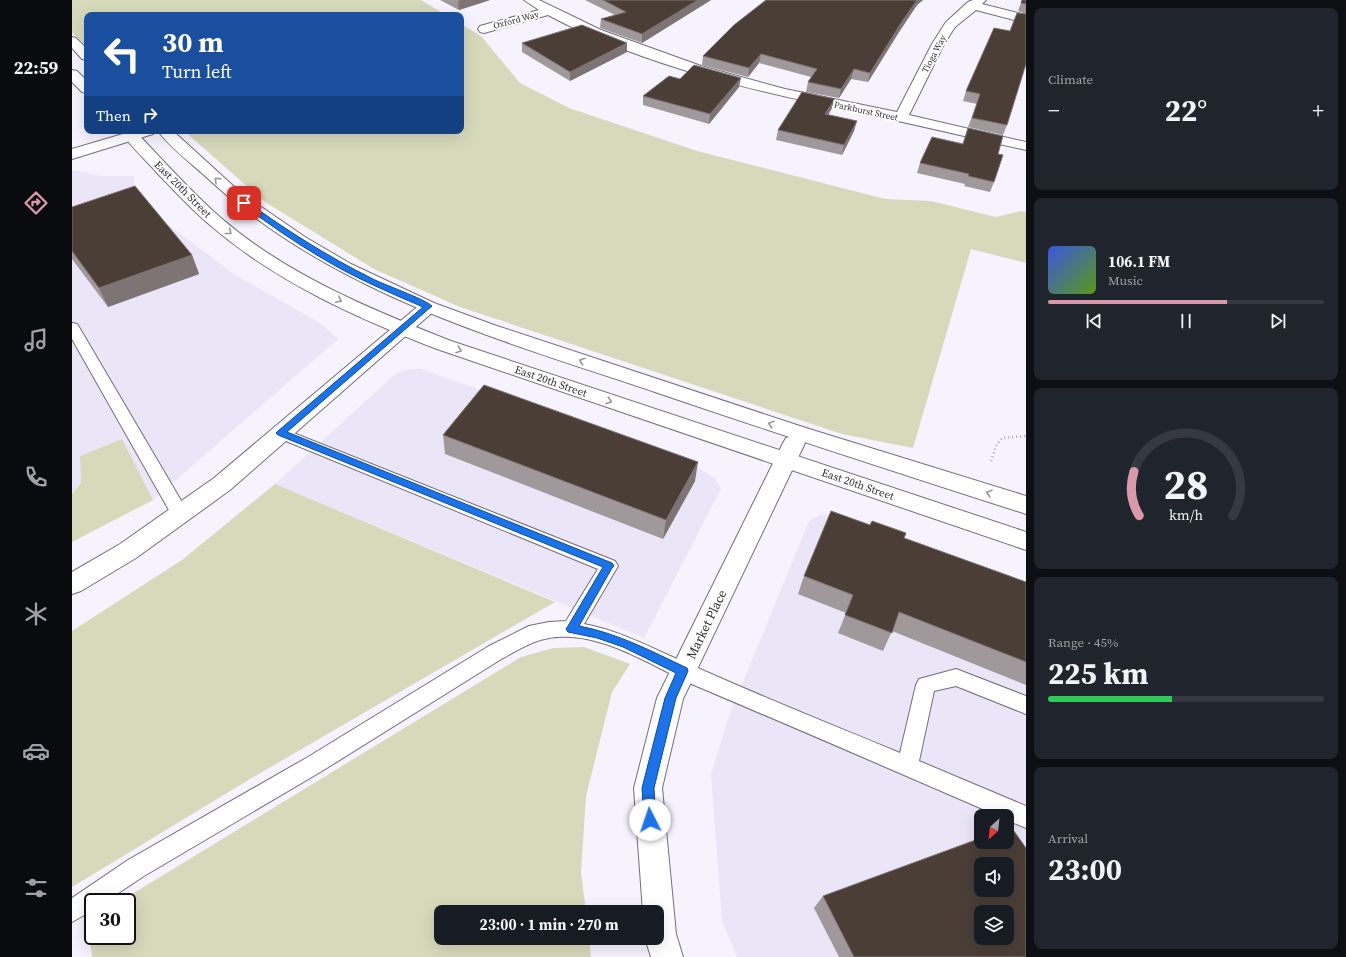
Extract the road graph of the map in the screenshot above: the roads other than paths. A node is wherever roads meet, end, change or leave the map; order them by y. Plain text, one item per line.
1 (530, 0) edge
2 (976, 3) edge
3 (548, 11) junction
4 (1026, 19) edge
5 (484, 29) dead end
6 (72, 41) edge
7 (84, 53) edge
8 (72, 74) edge
9 (84, 87) edge
10 (901, 118) junction
11 (132, 134) edge
12 (136, 134) edge
13 (168, 134) edge
14 (1026, 146) edge
15 (72, 154) edge
16 (428, 306) junction
17 (72, 327) edge
18 (402, 329) junction
19 (281, 433) junction
20 (790, 451) junction
21 (960, 484) junction
22 (1026, 505) edge
23 (180, 514) junction
24 (1026, 542) edge
25 (72, 584) edge
26 (572, 629) junction
27 (683, 671) junction
28 (1026, 705) edge
29 (907, 766) junction
30 (1026, 817) edge
31 (72, 911) edge
32 (667, 957) edge

1 - 3 street, Parkhurst Street
2 - 4 street
2 - 10 street, Tioga Way
3 - 5 street, Oxford Way
3 - 10 street, Parkhurst Street
6 - 7 street
8 - 9 street
10 - 14 street, Parkhurst Street
11 - 15 street
12 -> 18 street, East 20th Street
16 -> 13 street, East 20th Street
16 - 18 street
21 -> 16 street, East 20th Street
17 - 23 lane
18 - 19 street
18 -> 20 street, East 20th Street
19 - 23 street
19 - 26 lane
20 - 21 street, East 20th Street
20 - 24 street, East 20th Street
20 - 27 street, Market Place
22 -> 21 street, East 20th Street
23 - 25 street
26 - 27 lane
26 - 31 lane
27 - 29 lane
27 - 32 street, Market Place
28 - 29 lane
29 - 30 lane

